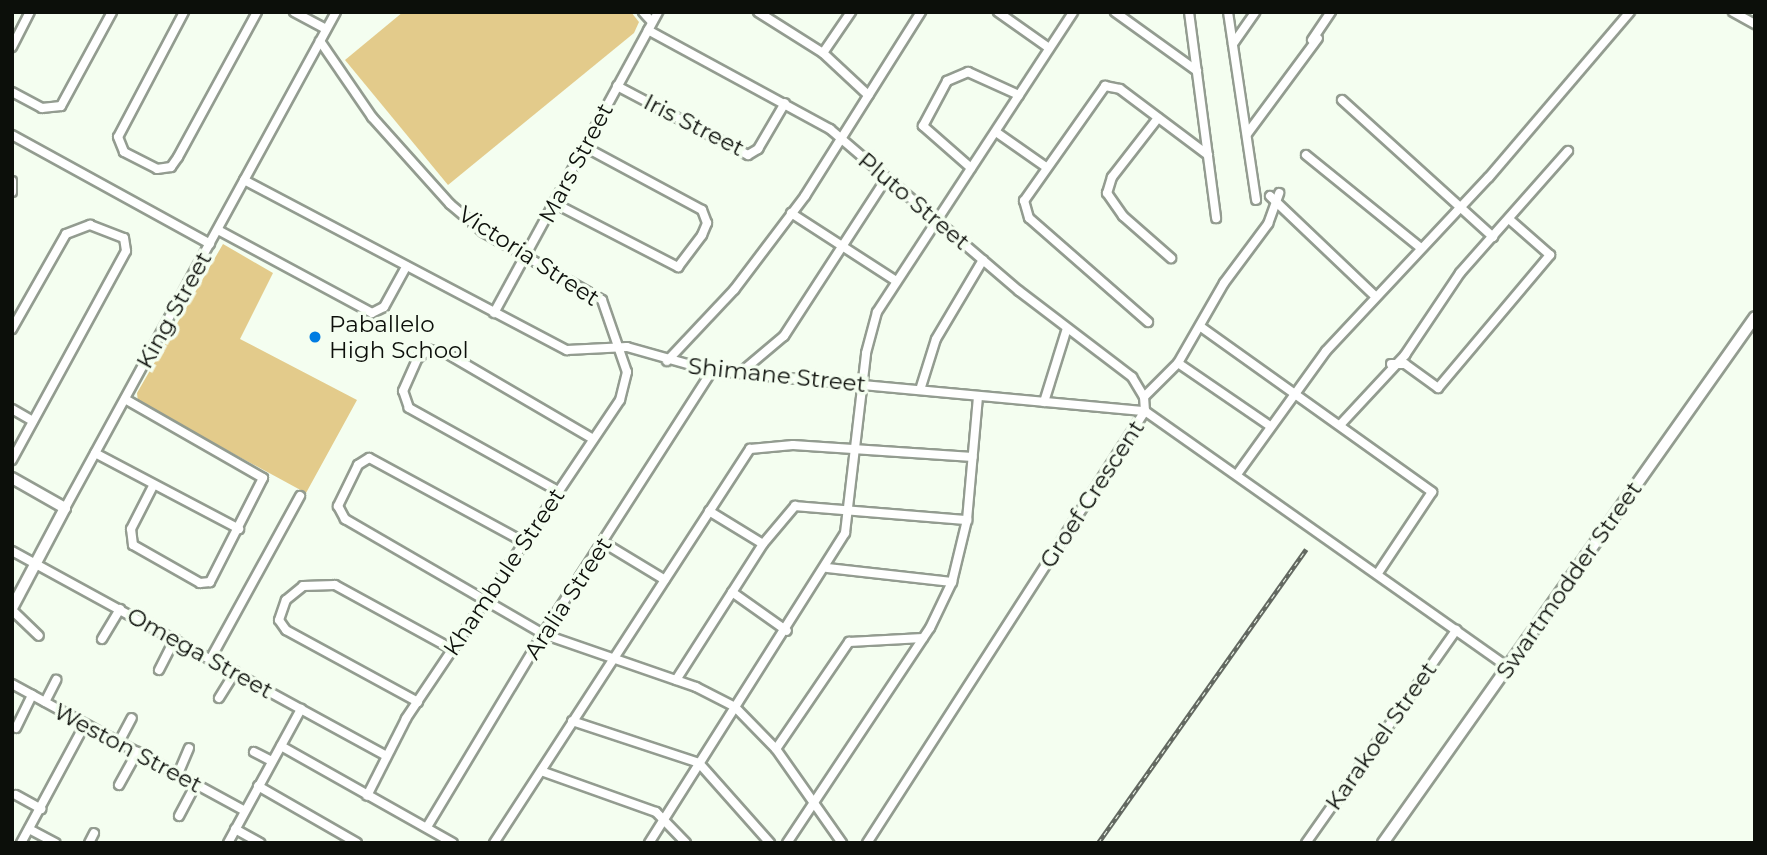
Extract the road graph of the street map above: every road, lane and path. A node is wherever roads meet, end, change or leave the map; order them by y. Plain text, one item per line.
1 (30, 12) edge
2 (112, 12) edge
3 (184, 12) edge
4 (257, 12) edge
5 (294, 12) edge
6 (335, 12) edge
7 (643, 12) edge
8 (658, 12) edge
9 (758, 12) edge
10 (851, 12) edge
11 (921, 12) edge
12 (999, 12) edge
13 (1073, 12) edge
14 (1115, 12) edge
15 (1189, 12) edge
16 (1228, 12) edge
17 (1255, 12) edge
18 (1331, 12) edge
19 (1630, 12) edge
20 (1733, 12) edge
21 (1755, 24) edge
22 (650, 26) junction
23 (326, 29) junction
24 (1318, 38) dead end
25 (320, 41) junction
26 (1233, 44) junction
27 (12, 47) edge
28 (1049, 48) junction
29 (824, 53) junction
30 (1197, 71) junction
31 (617, 86) junction
32 (12, 92) edge
33 (868, 95) junction
34 (1019, 95) junction
35 (1342, 100) dead end
36 (785, 103) junction
37 (1158, 118) junction
38 (996, 132) junction
39 (12, 135) edge
40 (1249, 137) junction
41 (840, 139) junction
42 (585, 147) junction
43 (1568, 151) dead end
44 (1208, 155) junction
45 (1306, 155) dead end
46 (1046, 167) junction
47 (971, 169) junction
48 (886, 179) junction
49 (244, 180) junction
50 (12, 181) edge
51 (12, 192) edge
52 (1267, 197) junction
53 (554, 203) junction
54 (1460, 206) junction
55 (791, 213) junction
56 (1216, 218) dead end
57 (1509, 219) junction
58 (936, 222) junction
59 (218, 230) junction
60 (1493, 236) junction
61 (843, 243) junction
62 (210, 244) junction
63 (1421, 248) junction
64 (526, 257) junction
65 (1171, 258) dead end
66 (984, 260) junction
67 (406, 267) junction
68 (896, 281) junction
69 (1375, 296) junction
70 (494, 313) junction
71 (1755, 317) edge
72 (1148, 322) dead end
73 (1201, 327) junction
74 (1067, 328) junction
75 (12, 329) edge
76 (621, 347) junction
77 (643, 353) junction
78 (667, 361) junction
79 (1178, 363) junction
80 (626, 364) junction
81 (1391, 364) junction
82 (712, 371) junction
83 (740, 373) junction
84 (862, 384) junction
85 (920, 390) junction
86 (1294, 391) junction
87 (978, 396) junction
88 (1144, 397) junction
89 (125, 399) junction
90 (1044, 401) junction
91 (12, 409) edge
92 (1145, 411) junction
93 (33, 421) junction
94 (1340, 425) junction
95 (1270, 426) junction
96 (593, 439) junction
97 (856, 449) junction
98 (95, 453) junction
99 (973, 457) junction
100 (12, 460) edge
101 (1238, 473) junction
102 (12, 478) edge
103 (153, 486) junction
104 (558, 491) junction
105 (300, 496) dead end
106 (65, 508) junction
107 (852, 510) junction
108 (709, 512) junction
109 (967, 520) junction
110 (239, 530) junction
111 (524, 542) junction
112 (604, 543) junction
113 (763, 544) junction
114 (12, 551) edge
115 (36, 564) junction
116 (827, 568) junction
117 (1378, 573) junction
118 (665, 580) junction
119 (952, 582) junction
120 (732, 593) junction
121 (486, 598) junction
122 (12, 609) edge
123 (120, 609) junction
124 (1456, 630) junction
125 (787, 631) junction
126 (543, 635) junction
127 (39, 636) dead end
128 (923, 638) junction
129 (102, 639) dead end
130 (175, 639) junction
131 (452, 649) junction
132 (211, 658) junction
133 (613, 659) junction
134 (1507, 666) junction
135 (159, 670) dead end
136 (235, 672) junction
137 (56, 680) dead end
138 (676, 680) junction
139 (12, 684) edge
140 (32, 695) junction
141 (219, 698) dead end
142 (45, 702) junction
143 (418, 702) junction
144 (735, 707) junction
145 (301, 709) junction
146 (132, 718) dead end
147 (572, 722) junction
148 (85, 724) junction
149 (16, 728) dead end
150 (119, 742) junction
151 (281, 746) junction
152 (189, 748) dead end
153 (776, 749) junction
154 (137, 752) junction
155 (254, 752) dead end
156 (386, 756) junction
157 (272, 761) junction
158 (699, 763) junction
159 (541, 771) junction
160 (178, 774) junction
161 (196, 784) junction
162 (119, 785) dead end
163 (258, 786) junction
164 (16, 795) dead end
165 (367, 796) junction
166 (814, 804) junction
167 (41, 809) junction
168 (245, 811) junction
169 (179, 816) dead end
170 (665, 817) junction
171 (427, 827) junction
172 (29, 829) junction
173 (236, 829) junction
174 (94, 833) dead end
175 (343, 839) edge
176 (21, 843) edge
177 (55, 843) edge
178 (89, 843) edge
179 (228, 843) edge
180 (260, 843) edge
181 (358, 843) edge
182 (453, 843) edge
183 (494, 843) edge
184 (649, 843) edge
185 (686, 843) edge
186 (770, 843) edge
187 (787, 843) edge
188 (842, 843) edge
189 (867, 843) edge
190 (1306, 843) edge
191 (1383, 843) edge

1 - 27 street
2 - 32 street
3 - 4 street
5 - 23 street
6 - 23 street, King Street
7 - 22 street, Pluto Street
8 - 22 street, Mars Street
9 - 29 street
10 - 29 street
11 - 33 street
12 - 28 street
13 - 28 street
14 - 30 street
15 - 30 street
16 - 26 street
17 - 26 street
18 - 40 street
19 - 54 street
20 - 21 street
22 - 31 street, Mars Street
22 - 36 street, Pluto Street
23 - 25 street, King Street
24 - 52 street
25 - 49 street, King Street
25 - 64 street, Victoria Street
26 - 40 street
28 - 34 street
29 - 33 street
30 - 44 street
31 - 36 street, Iris Street
31 - 42 street, Mars Street
33 - 41 street
34 - 38 street
34 - 47 street
35 - 54 street
36 - 41 street, Pluto Street
37 - 44 street
37 - 46 street
37 - 65 street
38 - 46 street
38 - 47 street
39 - 62 street
40 - 52 street
41 - 48 street, Pluto Street
41 - 55 street
42 - 53 street, Mars Street
42 - 53 street
43 - 57 street
44 - 56 street
45 - 63 street
46 - 72 street
47 - 58 street
48 - 58 street, Pluto Street
48 - 61 street
49 - 59 street, King Street
49 - 67 street, Shimane Street
50 - 51 street
52 - 69 street
52 - 73 street
53 - 64 street, Mars Street
54 - 60 street
54 - 63 street
55 - 61 street
55 - 78 street
57 - 60 street
57 - 81 street
58 - 66 street, Pluto Street
58 - 68 street
59 - 62 street, King Street
59 - 67 street
60 - 81 street
61 - 68 street
61 - 83 street
62 - 89 street, King Street
63 - 69 street
64 - 70 street, Mars Street
64 - 76 street, Victoria Street
66 - 74 street, Pluto Street
66 - 85 street
67 - 70 street, Shimane Street
68 - 84 street
69 - 86 street
70 - 76 street, Shimane Street
71 - 134 main road, Swartmodder Street
73 - 79 street
73 - 86 street
74 - 88 street, Pluto Street
74 - 90 street
75 - 93 street
76 - 77 street, Shimane Street
76 - 80 street, Khambule Street
77 - 78 street, Shimane Street
77 - 80 street
78 - 82 street, Shimane Street
79 - 88 street
79 - 95 street
80 - 96 street, Khambule Street
81 - 94 street
82 - 83 street, Shimane Street
82 - 112 street, Aralia Street
83 - 84 street, Shimane Street
84 - 85 street, Shimane Street
84 - 97 street
85 - 87 street, Shimane Street
86 - 94 street
86 - 95 street
87 - 90 street, Shimane Street
87 - 99 street
88 - 92 street
89 - 98 street, King Street
89 - 110 street
90 - 92 street, Shimane Street
91 - 93 street
92 - 101 street, Groef Crescent
92 - 189 street, Groef Crescent
93 - 100 street
94 - 117 street
95 - 101 street
96 - 104 street, Khambule Street
96 - 104 street
97 - 99 street
97 - 107 street
97 - 108 street
98 - 103 street
98 - 106 street, King Street
99 - 109 street
101 - 117 street, Groef Crescent
102 - 106 street
103 - 110 street
103 - 110 street
104 - 111 street, Khambule Street
105 - 132 street
106 - 115 street, King Street
107 - 109 street
107 - 113 street
107 - 116 street
108 - 113 street
108 - 118 street
109 - 119 street
111 - 121 street, Khambule Street
111 - 121 street
112 - 118 street
112 - 126 street, Aralia Street
113 - 120 street
114 - 115 street, Omega Street
115 - 122 street, King Street
115 - 123 street, Omega Street
116 - 119 street
116 - 125 street
117 - 124 street, Groef Crescent
118 - 133 street
119 - 128 street
120 - 125 street
120 - 138 street
121 - 126 street
121 - 131 street, Khambule Street
122 - 127 street
123 - 129 street
123 - 130 street, Omega Street
124 - 134 street, Groef Crescent
124 - 190 street, Karakoel Street
125 - 144 street
126 - 133 street
126 - 171 street, Aralia Street
128 - 153 street
128 - 166 street
130 - 132 street, Omega Street
130 - 135 street
131 - 143 street, Khambule Street
131 - 143 street
132 - 136 street, Omega Street
133 - 138 street
133 - 147 street
134 - 191 main road, Swartmodder Street
136 - 141 street
136 - 145 street, Omega Street
137 - 142 street
138 - 144 street
139 - 140 street, Weston Street
140 - 142 street, Weston Street
140 - 149 street
142 - 148 street, Weston Street
143 - 156 street, Khambule Street
144 - 153 street
144 - 158 street
145 - 151 street
145 - 156 street, Omega Street
146 - 150 street
147 - 158 street
147 - 159 street
148 - 150 street, Weston Street
148 - 167 street
150 - 154 street, Weston Street
151 - 157 street
151 - 165 street
152 - 160 street
153 - 166 street
154 - 160 street, Weston Street
154 - 162 street
155 - 157 street
156 - 165 street, Khambule Street
157 - 163 street
158 - 170 street
158 - 186 street
159 - 170 street
159 - 183 street
160 - 161 street, Weston Street
161 - 168 street, Weston Street
161 - 169 street
163 - 168 street
163 - 175 street
164 - 167 street
165 - 171 street
166 - 187 street
166 - 188 street
167 - 172 street
168 - 173 street
170 - 184 street
170 - 185 street
171 - 182 street
172 - 176 street
172 - 177 street
173 - 179 street
173 - 180 street
174 - 178 street
175 - 181 street

